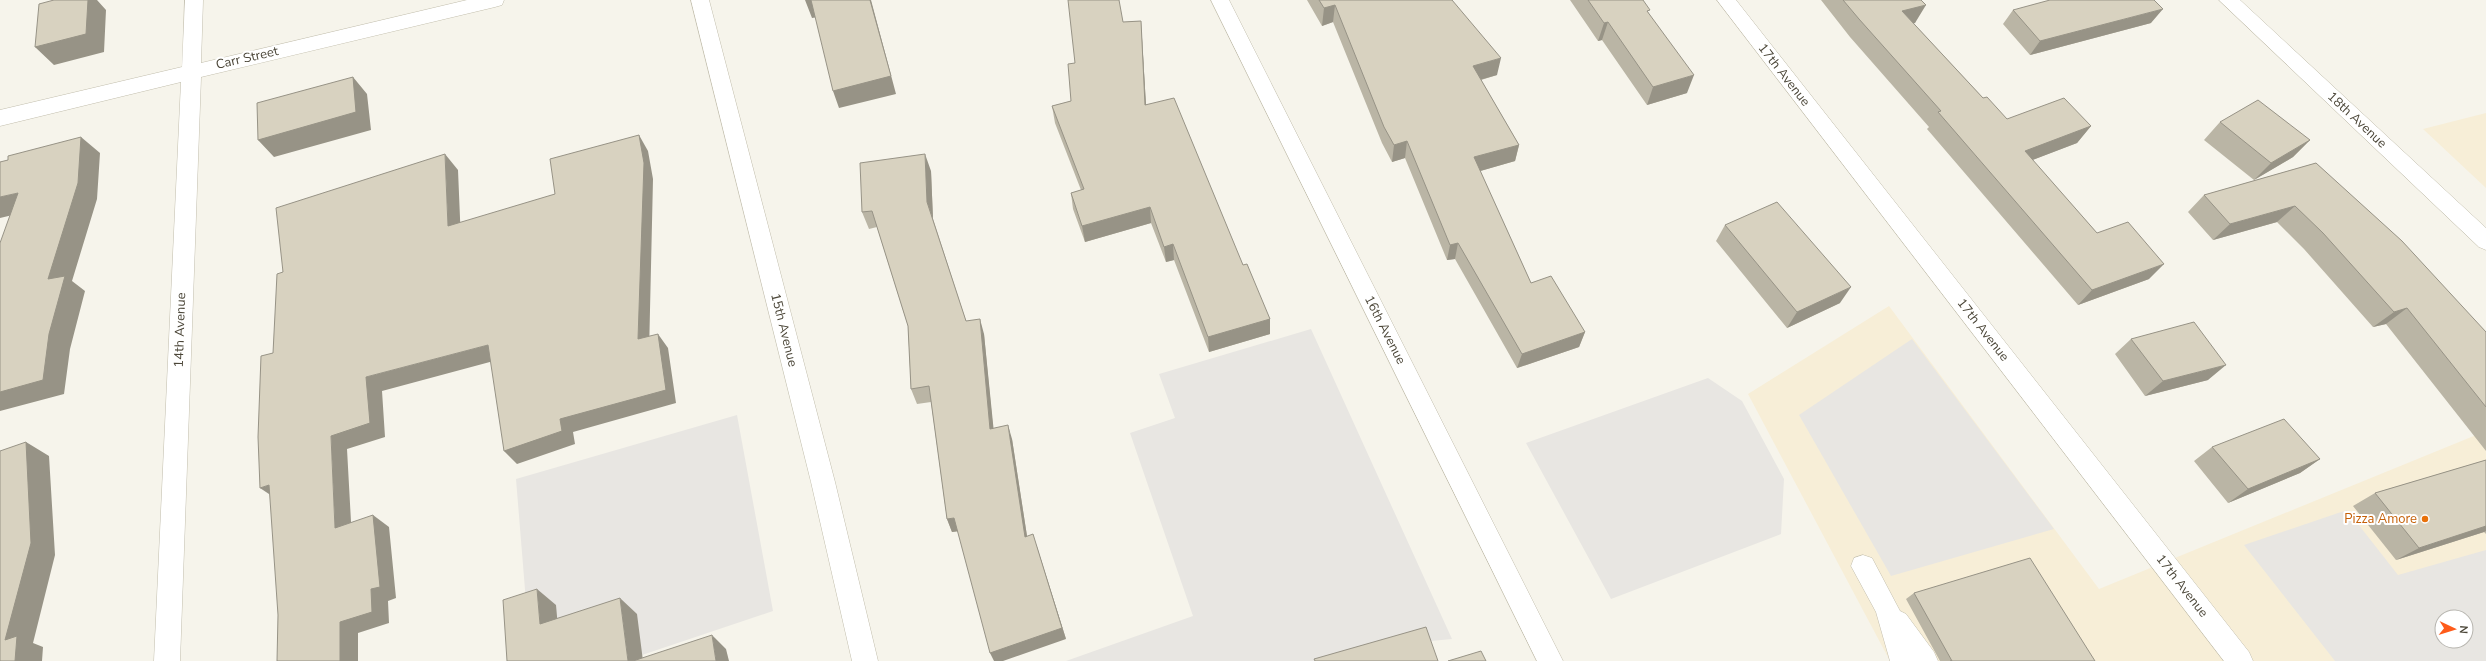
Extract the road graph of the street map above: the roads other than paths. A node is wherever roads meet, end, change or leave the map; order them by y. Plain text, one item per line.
1 (194, 0) edge
2 (495, 0) edge
3 (700, 0) edge
4 (1220, 0) edge
5 (1726, 0) edge
6 (2228, 0) edge
7 (190, 71) junction
8 (0, 118) edge
9 (2486, 241) edge
10 (1863, 566) dead end
11 (1887, 608) junction
12 (167, 661) edge
13 (865, 661) edge
14 (1550, 661) edge
15 (1903, 661) edge
16 (1925, 661) edge
17 (2240, 661) edge

1 - 7 street, 14th Avenue
2 - 7 street, Carr Street
3 - 13 street, 15th Avenue
4 - 14 street, 16th Avenue
5 - 17 street, 17th Avenue
6 - 9 street, 18th Avenue
7 - 8 street, Carr Street
7 - 12 street, 14th Avenue
10 - 11 street
11 - 15 street
11 - 16 street

